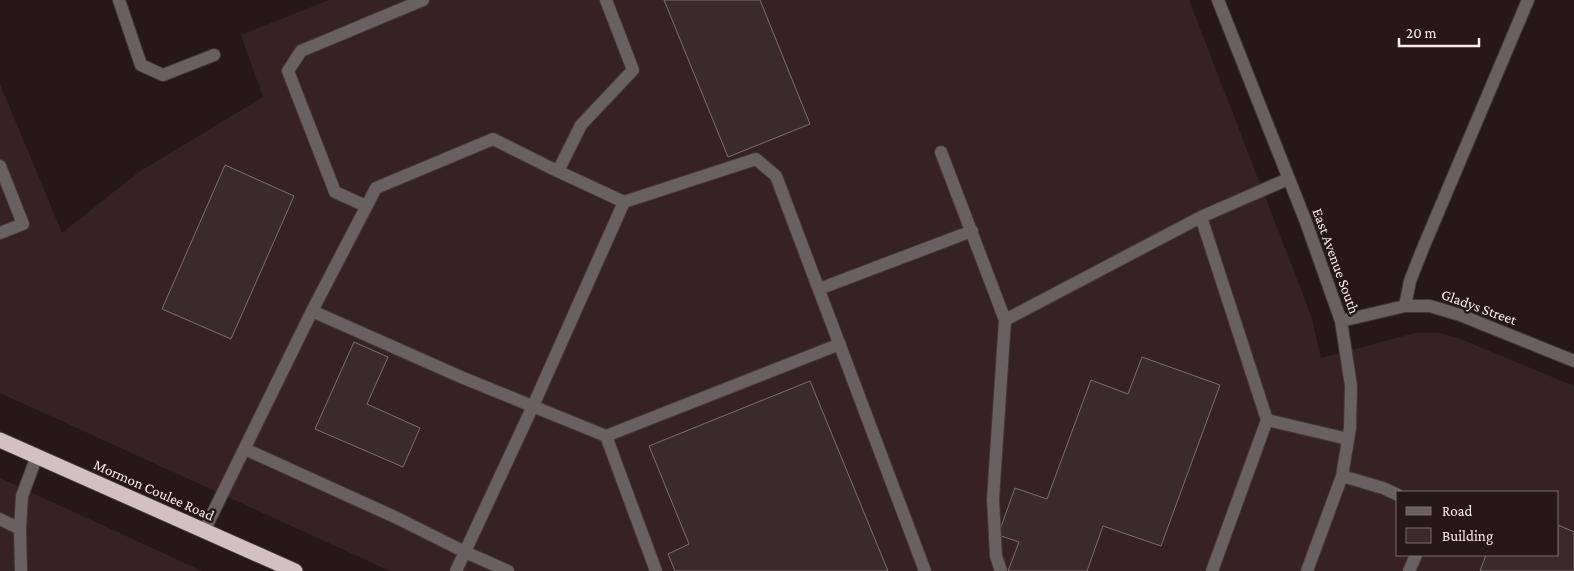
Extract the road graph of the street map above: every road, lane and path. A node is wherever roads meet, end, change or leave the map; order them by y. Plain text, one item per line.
1 (120, 0) edge
2 (423, 0) edge
3 (606, 0) edge
4 (1218, 0) edge
5 (1528, 0) edge
6 (214, 55) dead end
7 (941, 152) dead end
8 (0, 166) edge
9 (558, 171) junction
10 (1288, 179) junction
11 (624, 202) junction
12 (366, 206) junction
13 (1201, 217) junction
14 (972, 231) junction
15 (0, 233) edge
16 (819, 289) junction
17 (1405, 306) junction
18 (312, 311) junction
19 (1005, 320) junction
20 (1341, 321) junction
21 (840, 344) junction
22 (1574, 361) edge
23 (533, 406) junction
24 (1267, 420) junction
25 (606, 436) junction
26 (1348, 439) junction
27 (0, 440) edge
28 (245, 448) junction
29 (36, 456) junction
30 (1342, 476) junction
31 (1396, 494) edge
32 (0, 519) edge
33 (20, 529) junction
34 (204, 531) junction
35 (465, 552) junction
36 (1416, 556) edge
37 (1312, 570) edge
38 (21, 571) edge
39 (295, 571) edge
40 (456, 571) edge
41 (508, 571) edge
42 (656, 571) edge
43 (926, 571) edge
44 (1001, 571) edge
45 (1212, 571) edge
46 (1410, 571) edge

1 - 6 street
2 - 12 street
3 - 9 street
4 - 10 street, East Avenue South
5 - 17 street
7 - 14 street
8 - 15 street
9 - 11 street
9 - 12 street
10 - 13 street
10 - 20 street, East Avenue South
11 - 16 street
11 - 23 street
12 - 18 street
13 - 19 street
13 - 24 street
14 - 16 street
14 - 19 street
16 - 21 street
17 - 20 street, Gladys Street
17 - 22 street, Gladys Street
18 - 23 street
18 - 28 street
19 - 44 street
20 - 26 street, East Avenue South
21 - 25 street
21 - 43 street
23 - 25 street
23 - 35 street
24 - 26 street
24 - 45 street
25 - 42 street
26 - 30 street, East Avenue South
27 - 29 highway, Mormon Coulee Road
28 - 34 street
28 - 35 street
29 - 33 street
29 - 34 highway, Mormon Coulee Road
30 - 31 street
30 - 37 street, East Avenue South
32 - 33 street
33 - 38 street
34 - 39 highway, Mormon Coulee Road
35 - 40 street
35 - 41 street
36 - 46 street

